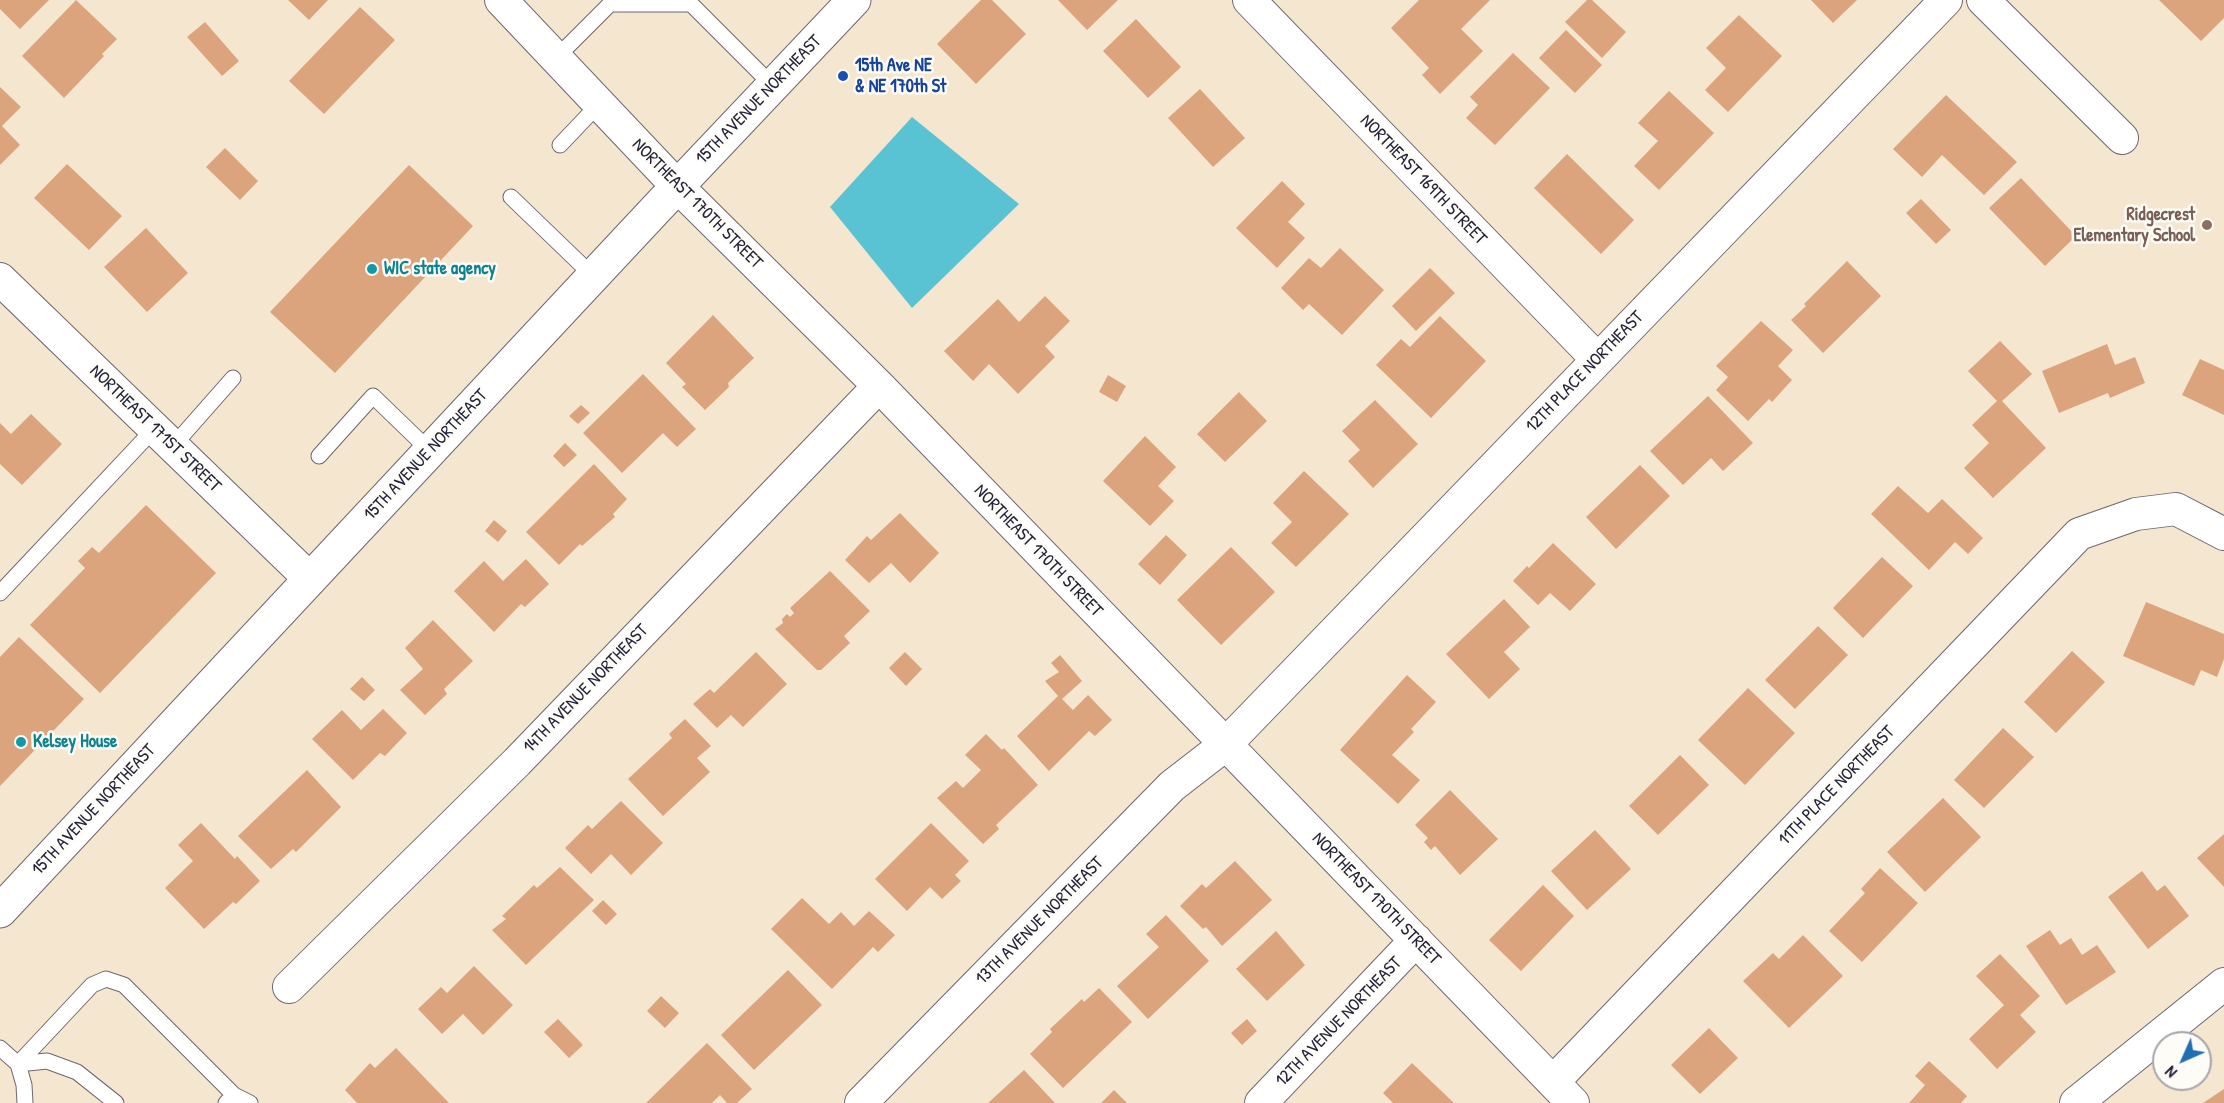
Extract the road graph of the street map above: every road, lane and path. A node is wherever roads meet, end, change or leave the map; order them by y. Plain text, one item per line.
1 (501, 0) edge
2 (854, 0) edge
3 (1249, 0) edge
4 (1946, 0) edge
5 (1983, 0) edge
6 (556, 58) junction
7 (773, 86) junction
8 (599, 104) junction
9 (2122, 138) dead end
10 (560, 145) dead end
11 (677, 186) junction
12 (512, 197) dead end
13 (593, 276) junction
14 (0, 279) edge
15 (1597, 359) junction
16 (233, 378) dead end
17 (879, 387) junction
18 (164, 437) junction
19 (430, 451) junction
20 (319, 456) dead end
21 (2224, 534) edge
22 (310, 579) junction
23 (0, 593) edge
24 (1225, 745) junction
25 (0, 911) edge
26 (1416, 940) junction
27 (2224, 984) edge
28 (289, 987) dead end
29 (0, 1048) edge
30 (18, 1064) junction
31 (1563, 1092) edge
32 (230, 1099) edge
33 (26, 1103) edge
34 (116, 1103) edge
35 (250, 1103) edge
36 (861, 1103) edge
37 (1261, 1103) edge
38 (2076, 1103) edge

1 - 6 street, NORTHEAST 170TH STREET
2 - 7 main road, 15TH AVENUE NORTHEAST
3 - 15 street, NORTHEAST 169TH STREET
4 - 15 street, 12TH PLACE NORTHEAST
5 - 9 street
6 - 7 lane
6 - 8 street, NORTHEAST 170TH STREET
7 - 11 main road, 15TH AVENUE NORTHEAST
8 - 10 lane
8 - 11 street, NORTHEAST 170TH STREET
11 - 13 main road, 15TH AVENUE NORTHEAST
11 - 17 street, NORTHEAST 170TH STREET
12 - 13 lane
13 - 19 main road, 15TH AVENUE NORTHEAST
14 - 18 street, NORTHEAST 171ST STREET
15 - 24 street, 12TH PLACE NORTHEAST
16 - 18 lane
17 - 24 street, NORTHEAST 170TH STREET
17 - 28 street, 14TH AVENUE NORTHEAST
18 - 22 street, NORTHEAST 171ST STREET
18 - 23 lane
19 - 20 lane
19 - 22 main road, 15TH AVENUE NORTHEAST
21 - 31 street, 11TH PLACE NORTHEAST
22 - 25 main road, 15TH AVENUE NORTHEAST
24 - 26 street, NORTHEAST 170TH STREET
24 - 36 street, 13TH AVENUE NORTHEAST
26 - 31 street, NORTHEAST 170TH STREET
26 - 37 street, 12TH AVENUE NORTHEAST
27 - 38 street
29 - 30 lane
30 - 32 lane
30 - 33 lane
30 - 34 lane
32 - 35 lane

